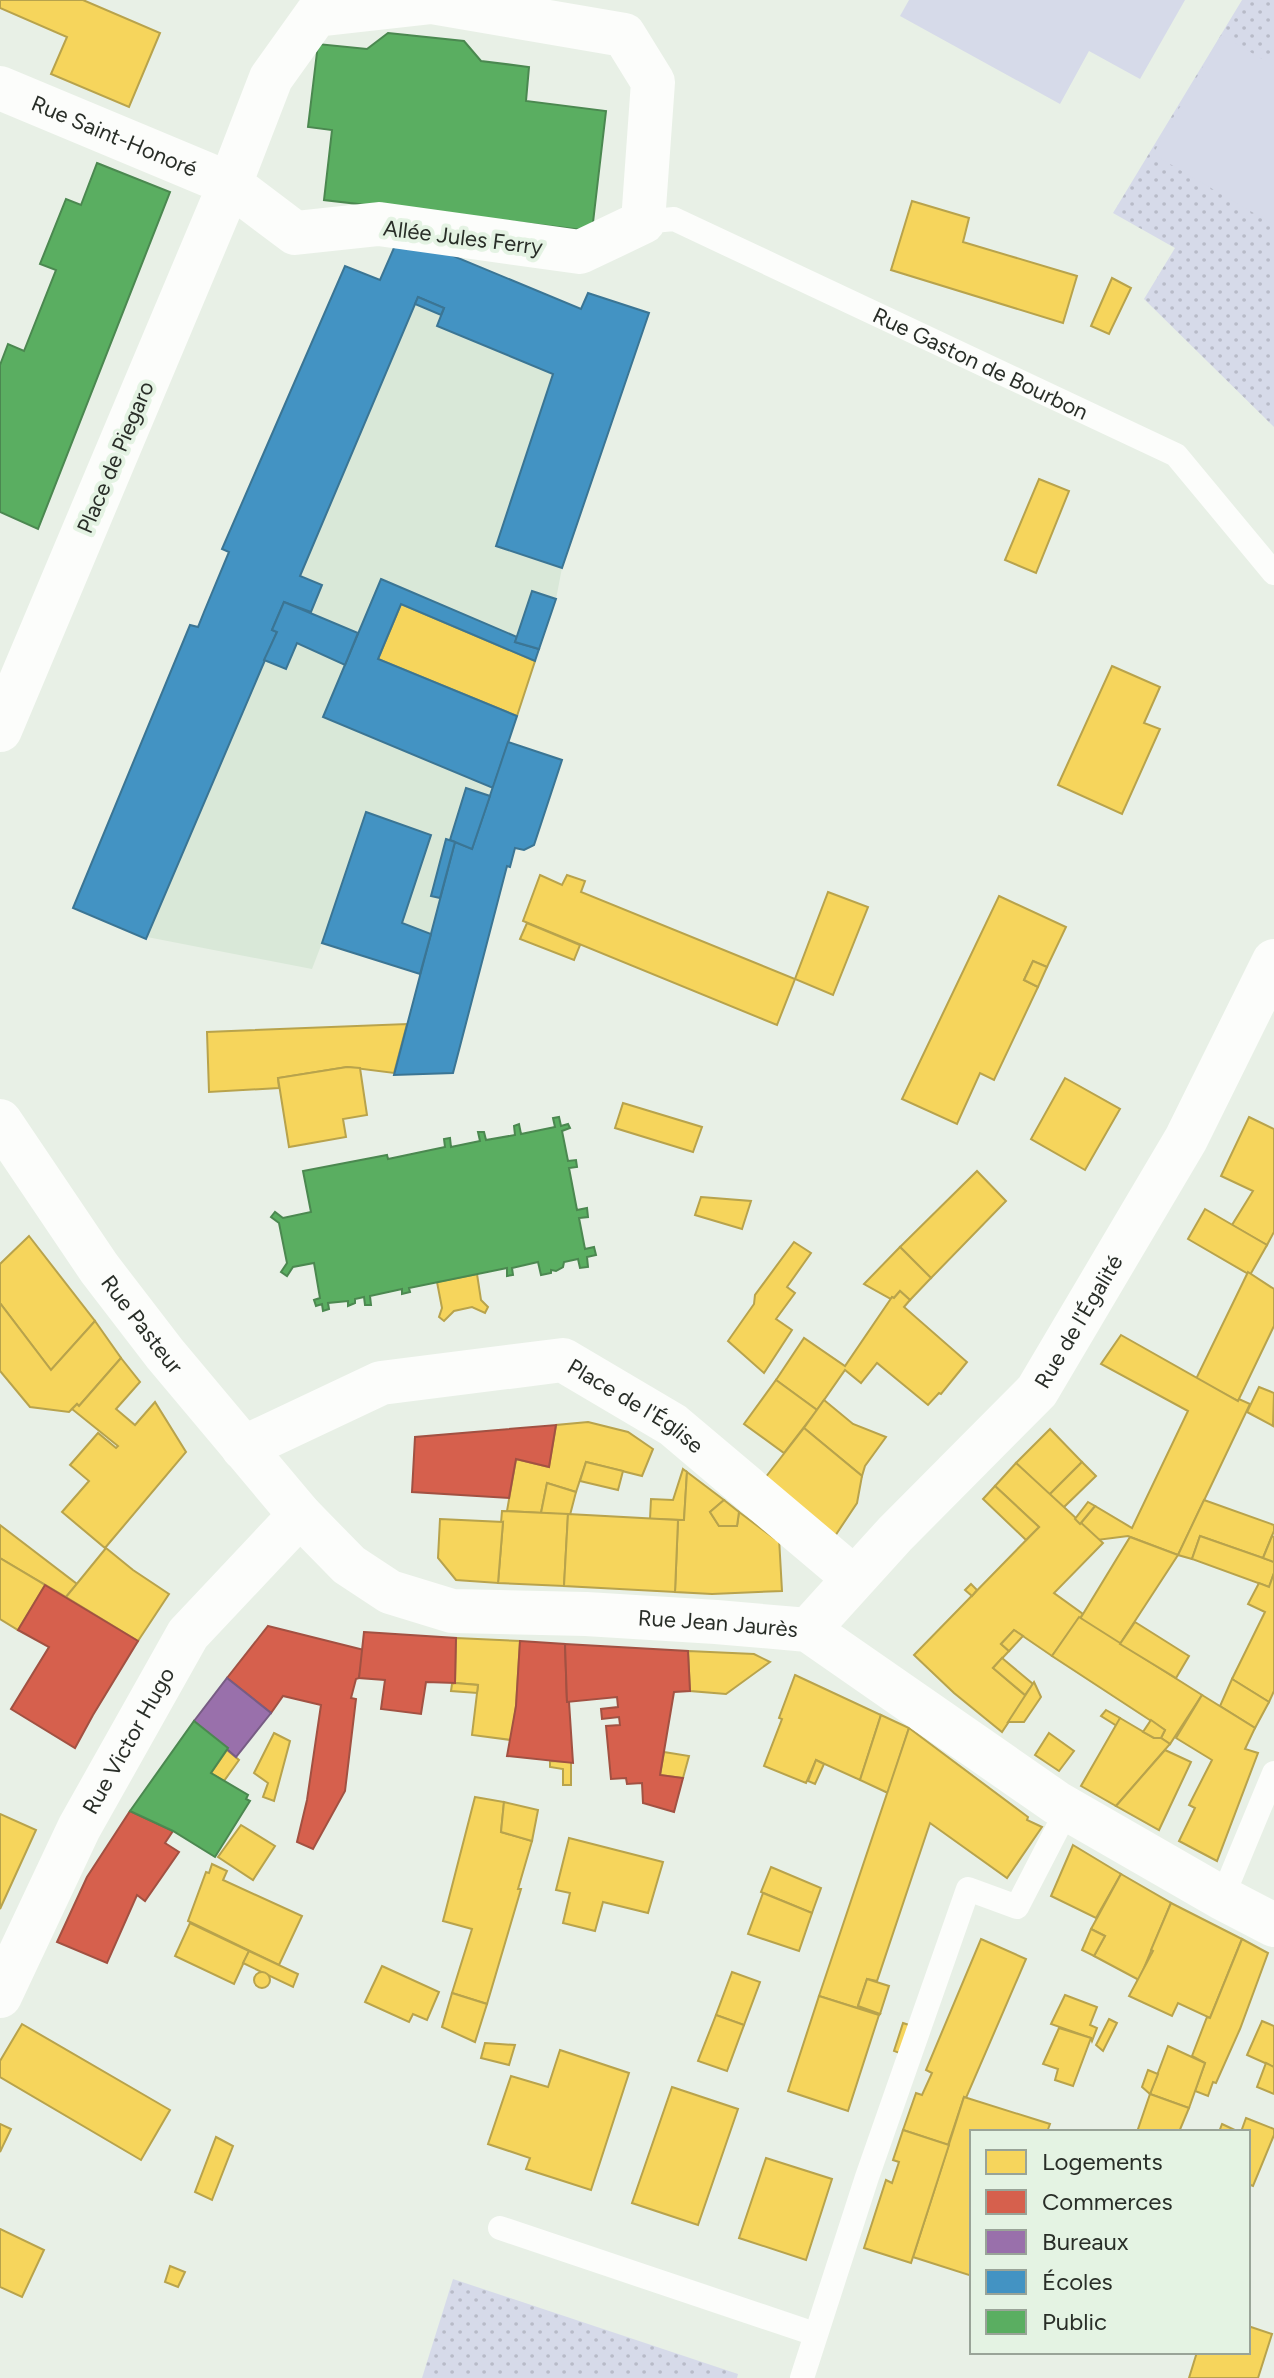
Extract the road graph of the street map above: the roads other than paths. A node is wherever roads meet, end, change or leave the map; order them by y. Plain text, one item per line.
1 (0, 88) edge
2 (230, 184) junction
3 (643, 222) junction
4 (1274, 573) edge
5 (0, 730) edge
6 (1274, 961) edge
7 (0, 1121) edge
8 (243, 1448) junction
9 (300, 1515) junction
10 (854, 1578) junction
11 (808, 1630) junction
12 (1274, 1773) edge
13 (1067, 1810) junction
14 (1222, 1898) junction
15 (1274, 1925) edge
16 (0, 1996) edge
17 (500, 2228) dead end
18 (815, 2334) junction
19 (802, 2378) edge

1 - 2 street, Rue Saint-Honoré
2 - 3 street, Allée Jules Ferry
2 - 3 street
2 - 5 street, Place de Piegaro
3 - 4 lane, Rue Gaston de Bourbon
6 - 10 street, Rue de l'Égalité
7 - 8 street, Rue Pasteur
8 - 9 street, Rue Pasteur
8 - 10 street, Place de l'Église
9 - 11 street, Rue Jean Jaurès
9 - 16 street, Rue Victor Hugo
10 - 11 street, Rue de l'Égalité
11 - 13 street, Rue Jean Jaurès
12 - 14 lane
13 - 14 street, Rue Jean Jaurès
13 - 18 lane
14 - 15 street, Rue Jean Jaurès
17 - 18 lane
18 - 19 lane

